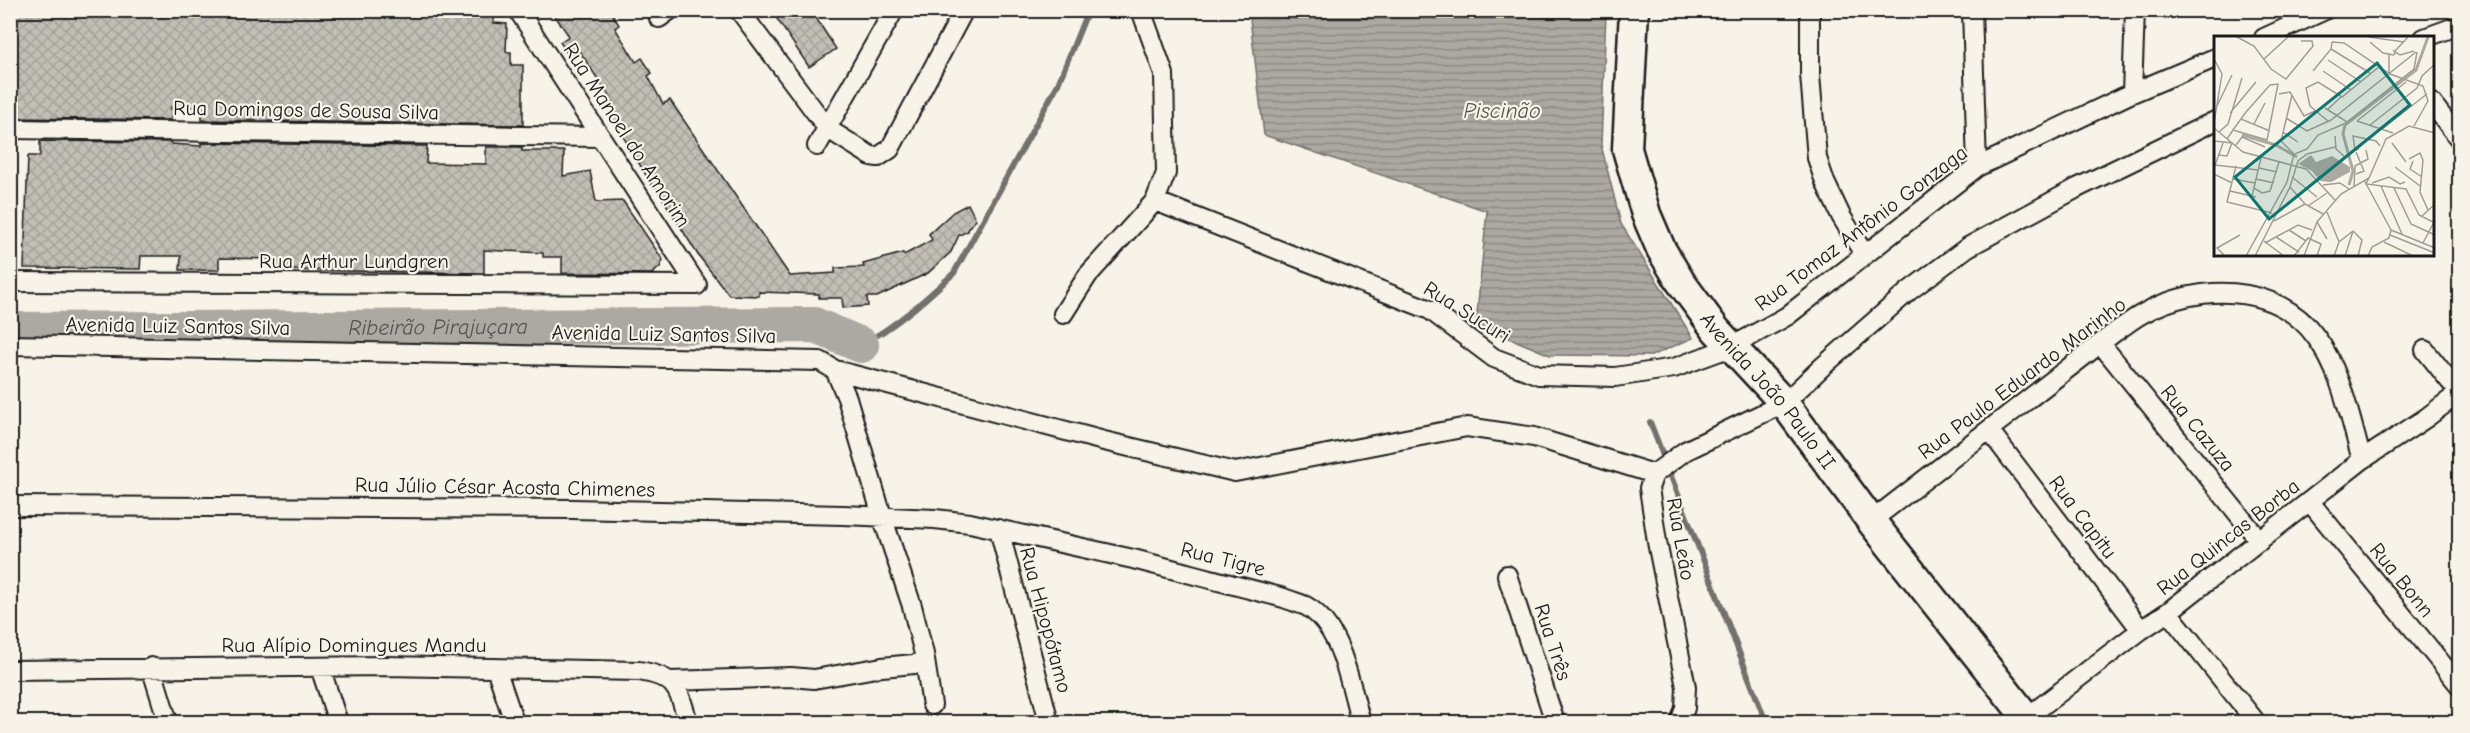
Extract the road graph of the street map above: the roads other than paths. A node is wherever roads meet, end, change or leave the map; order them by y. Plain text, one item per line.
1 (518, 10) edge
2 (739, 10) edge
3 (894, 10) edge
4 (964, 10) edge
5 (1141, 10) edge
6 (1634, 10) edge
7 (1810, 10) edge
8 (1972, 10) edge
9 (2135, 10) edge
10 (2325, 10) edge
11 (2460, 24) edge
12 (2268, 36) edge
13 (2429, 36) edge
14 (2214, 58) edge
15 (2132, 93) junction
16 (2434, 104) edge
17 (2214, 121) edge
18 (10, 129) edge
19 (828, 129) junction
20 (601, 137) junction
21 (2460, 140) edge
22 (817, 146) dead end
23 (1977, 167) junction
24 (1155, 201) junction
25 (1864, 254) junction
26 (10, 282) edge
27 (697, 285) joint
28 (1063, 315) dead end
29 (2101, 344) junction
30 (10, 345) edge
31 (2425, 350) dead end
32 (1737, 354) junction
33 (835, 370) junction
34 (2459, 393) edge
35 (1778, 396) junction
36 (1989, 430) junction
37 (2362, 460) junction
38 (1654, 474) junction
39 (2310, 502) junction
40 (10, 506) edge
41 (882, 516) junction
42 (1871, 521) junction
43 (999, 530) junction
44 (2259, 541) junction
45 (1507, 575) dead end
46 (2168, 612) junction
47 (2140, 630) junction
48 (925, 663) junction
49 (151, 667) junction
50 (320, 667) junction
51 (496, 668) junction
52 (10, 670) edge
53 (670, 681) junction
54 (2460, 686) edge
55 (932, 705) dead end
56 (2028, 720) edge
57 (168, 723) edge
58 (339, 723) edge
59 (514, 723) edge
60 (688, 723) edge
61 (1049, 723) edge
62 (1361, 723) edge
63 (1555, 723) edge
64 (1680, 723) edge
65 (2256, 723) edge

1 - 20 street, Rua Manoel do Amorim
2 - 19 street
3 - 19 street
4 - 19 street
5 - 24 street
6 - 32 main road, Avenida João Paulo II
7 - 25 street
8 - 23 street
9 - 15 street
10 - 12 street
11 - 13 street
14 - 15 street, Rua Tomaz Antônio Gonzaga
15 - 23 street, Rua Tomaz Antônio Gonzaga
16 - 21 street
17 - 35 street, Rua Leão
18 - 20 street, Rua Domingos de Sousa Silva
19 - 22 street
20 - 27 street, Rua Manoel do Amorim
23 - 25 street, Rua Tomaz Antônio Gonzaga
24 - 28 street
24 - 32 street, Rua Sucuri
25 - 32 street, Rua Tomaz Antônio Gonzaga
26 - 27 street, Rua Arthur Lundgren
29 - 36 street, Rua Paulo Eduardo Marinho
29 - 37 street, Rua Paulo Eduardo Marinho
29 - 44 street, Rua Cazuza
30 - 33 street, Avenida Luiz Santos Silva
31 - 34 street
32 - 35 main road, Avenida João Paulo II
33 - 38 street, Avenida Luiz Santos Silva
33 - 41 street
34 - 37 street, Rua Quincas Borba
35 - 38 street, Rua Leão
35 - 42 main road, Avenida João Paulo II
36 - 42 street, Rua Paulo Eduardo Marinho
36 - 47 street, Rua Capitu
37 - 39 street, Rua Quincas Borba
38 - 64 street, Rua Leão
39 - 44 street, Rua Quincas Borba
39 - 54 street, Rua Bonn
40 - 41 street, Rua Júlio César Acosta Chimenes
41 - 43 street, Rua Júlio César Acosta Chimenes
41 - 48 street
42 - 56 main road, Avenida João Paulo II
43 - 61 street, Rua Hipopótamo
43 - 62 street, Rua Tigre
44 - 46 street, Rua Quincas Borba
45 - 63 street, Rua Três
46 - 47 street, Rua Quincas Borba
46 - 65 street
47 - 56 street, Rua Quincas Borba
48 - 53 street
48 - 55 street
49 - 50 street, Rua Alípio Domingues Mandu
49 - 52 street, Rua Alípio Domingues Mandu
49 - 57 street
50 - 51 street, Rua Alípio Domingues Mandu
50 - 58 street
51 - 53 street, Rua Alípio Domingues Mandu
51 - 59 street
53 - 60 street

